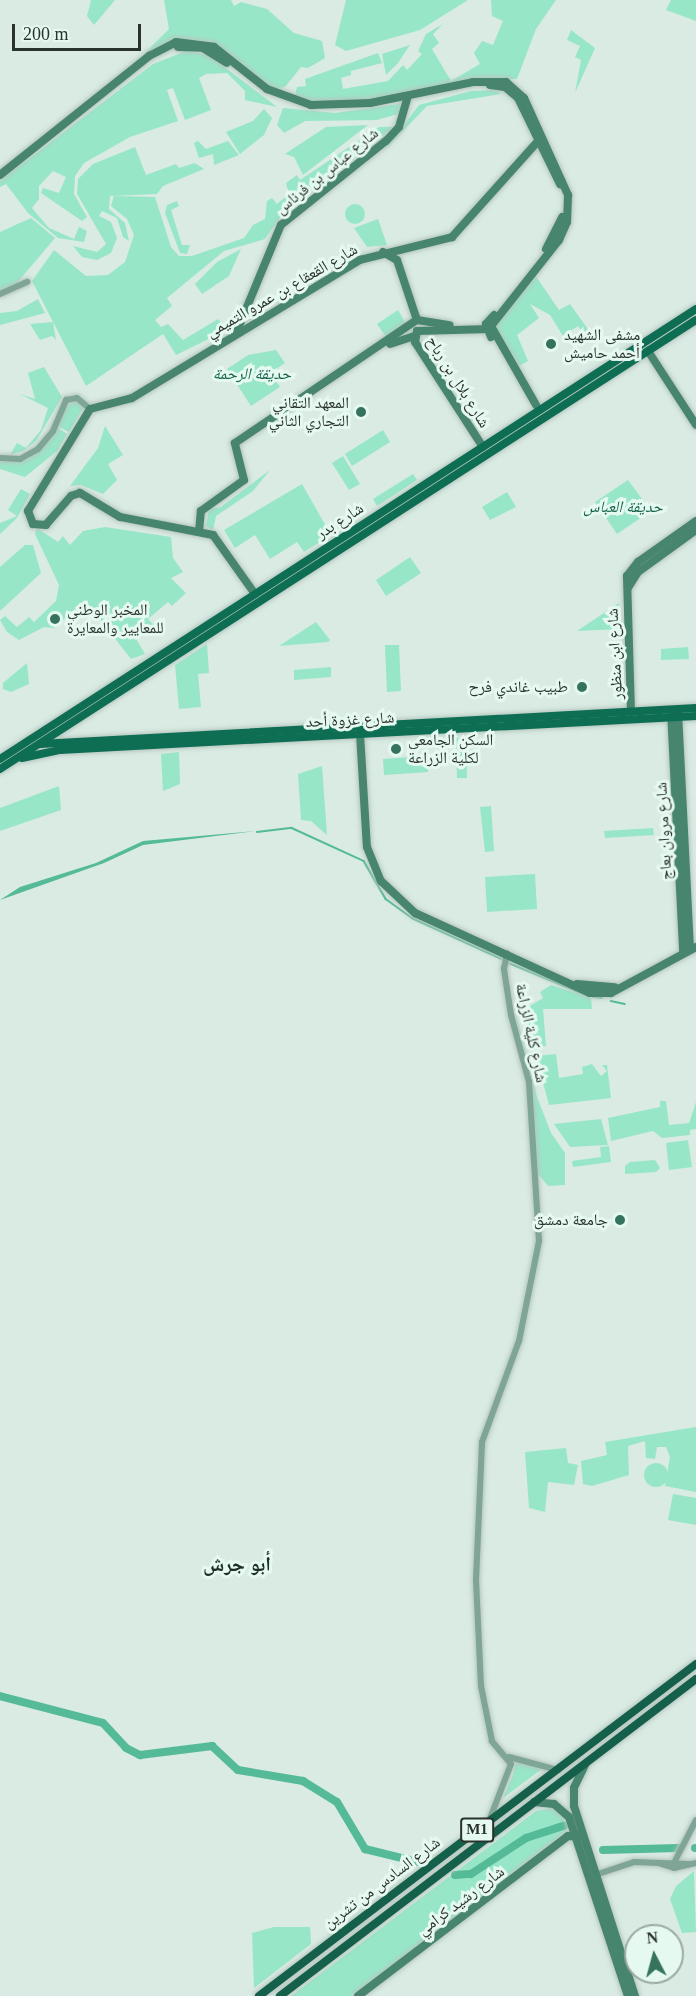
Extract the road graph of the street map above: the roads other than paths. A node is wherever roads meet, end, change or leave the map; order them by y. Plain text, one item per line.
1 (408, 98) junction
2 (541, 140) junction
3 (0, 176) edge
4 (404, 248) junction
5 (383, 252) junction
6 (397, 260) junction
7 (27, 282) dead end
8 (0, 294) edge
9 (696, 309) edge
10 (246, 312) junction
11 (696, 320) edge
12 (254, 324) junction
13 (489, 326) junction
14 (418, 327) junction
15 (237, 330) junction
16 (648, 351) junction
17 (90, 409) junction
18 (540, 411) junction
19 (696, 425) edge
20 (483, 447) junction
21 (0, 458) edge
22 (696, 521) edge
23 (696, 530) edge
24 (199, 532) junction
25 (626, 595) junction
26 (258, 597) junction
27 (696, 708) edge
28 (631, 712) junction
29 (675, 713) junction
30 (696, 716) edge
31 (61, 730) junction
32 (360, 734) junction
33 (38, 739) junction
34 (68, 743) junction
35 (52, 751) junction
36 (3, 764) edge
37 (690, 948) edge
38 (507, 955) junction
39 (696, 1664) edge
40 (696, 1679) edge
41 (509, 1757) junction
42 (587, 1761) junction
43 (558, 1770) junction
44 (534, 1802) junction
45 (696, 1820) edge
46 (488, 1821) junction
47 (574, 1834) junction
48 (583, 1837) junction
49 (687, 1843) junction
50 (675, 1861) junction
51 (658, 1863) junction
52 (691, 1863) edge
53 (595, 1875) junction
54 (259, 1996) edge
55 (280, 1996) edge
56 (358, 1996) edge
57 (628, 1996) edge
58 (635, 1996) edge

1 - 2 main road
1 - 3 main road
1 - 10 main road, شارع عباس بن فرناس
2 - 4 main road, شارع القعقاع بن عمرو التميمي
2 - 13 main road
4 - 5 main road, شارع القعقاع بن عمرو التميمي
4 - 6 main road
5 - 6 main road
5 - 12 main road, شارع القعقاع بن عمرو التميمي
6 - 14 main road, شارع بلال بن رباح
7 - 8 street
9 - 18 main road, شارع بدر
10 - 12 main road
10 - 15 main road, شارع عباس بن فرناس
11 - 16 main road, شارع بدر
12 - 15 main road, شارع القعقاع بن عمرو التميمي
13 - 14 main road
13 - 18 main road
14 - 20 main road, شارع بلال بن رباح
14 - 24 main road
15 - 17 main road, شارع القعقاع بن عمرو التميمي
16 - 18 main road, شارع بدر
16 - 19 main road
17 - 21 street
17 - 24 main road
18 - 20 main road, شارع بدر
18 - 26 main road, شارع بدر
20 - 26 main road, شارع بدر
22 - 25 main road, شارع ابن منظور
23 - 25 main road, شارع ابن منظور
24 - 26 main road
25 - 28 main road, شارع ابن منظور
26 - 31 main road, شارع بدر
26 - 33 main road, شارع بدر
27 - 29 main road, شارع غزوة أحد
28 - 29 main road, شارع غزوة أحد
28 - 34 main road, شارع غزوة أحد
29 - 30 main road, شارع غزوة أحد
29 - 32 main road, شارع غزوة أحد
29 - 37 main road, شارع مروان بعاج
31 - 33 main road, شارع بدر
31 - 34 main road
32 - 35 main road, شارع غزوة أحد
32 - 38 main road
33 - 34 main road, شارع غزوة أحد
33 - 35 main road
33 - 36 main road, شارع بدر
33 - 36 main road, شارع بدر
35 - 36 main road, شارع غزوة أحد
37 - 38 main road
38 - 41 street, شارع كلية الزراعة
39 - 43 highway, شارع السادس من تشرين / M1
40 - 42 highway, شارع السادس من تشرين / M1
41 - 43 street
41 - 46 street
42 - 44 highway, شارع السادس من تشرين / M1
42 - 48 main road
43 - 46 highway, شارع السادس من تشرين / M1
44 - 47 main road
44 - 55 highway, شارع السادس من تشرين / M1
45 - 49 street
46 - 54 highway, شارع السادس من تشرين / M1
47 - 48 main road
47 - 56 main road, شارع رشيد كرامي
47 - 57 main road
48 - 53 main road
49 - 50 street
49 - 52 street
50 - 51 street
50 - 52 street
51 - 52 street
51 - 53 street
53 - 58 main road

